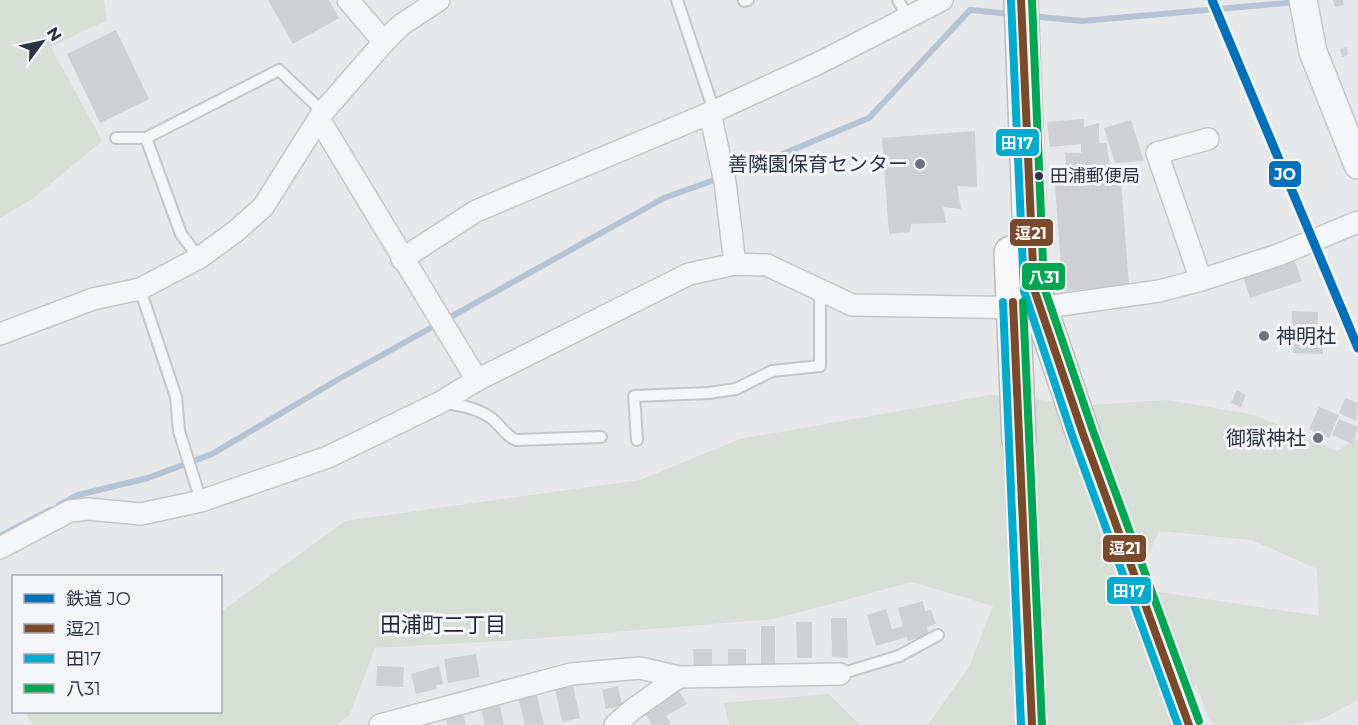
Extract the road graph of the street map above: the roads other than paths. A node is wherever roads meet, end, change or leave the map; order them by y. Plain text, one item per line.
1 (348, 0) edge
2 (439, 0) edge
3 (676, 0) edge
4 (942, 0) edge
5 (1303, 0) edge
6 (903, 9) edge
7 (1011, 12) edge
8 (384, 42) junction
9 (712, 112) junction
10 (321, 115) junction
11 (116, 138) dead end
12 (146, 138) junction
13 (1208, 139) dead end
14 (1358, 165) edge
15 (1358, 222) edge
16 (199, 258) junction
17 (402, 259) junction
18 (735, 264) junction
19 (1201, 280) junction
20 (820, 288) junction
21 (140, 289) junction
22 (1026, 308) junction
23 (0, 333) edge
24 (477, 380) junction
25 (441, 402) junction
26 (1083, 434) tunnel mouth
27 (601, 437) dead end
28 (637, 440) dead end
29 (1019, 440) tunnel mouth
30 (201, 501) junction
31 (0, 548) edge
32 (938, 634) dead end
33 (840, 674) joint
34 (678, 677) junction
35 (380, 725) edge
36 (615, 725) edge

1 - 8 street
2 - 8 street
3 - 9 lane
4 - 6 street
5 - 14 street
6 - 9 street
7 - 22 highway
8 - 10 street
9 - 17 street
9 - 18 street
10 - 12 lane
10 - 16 street
10 - 17 street
11 - 12 lane
12 - 16 lane
13 - 19 street
15 - 19 street
16 - 21 street
17 - 24 street
18 - 20 street
18 - 24 street
19 - 22 street
20 - 22 street
20 - 28 lane
21 - 23 street
21 - 30 lane
22 - 26 highway
22 - 29 highway
24 - 25 street
25 - 27 lane
25 - 30 street
30 - 31 street
32 - 33 lane
33 - 34 street
34 - 35 street
34 - 36 street

